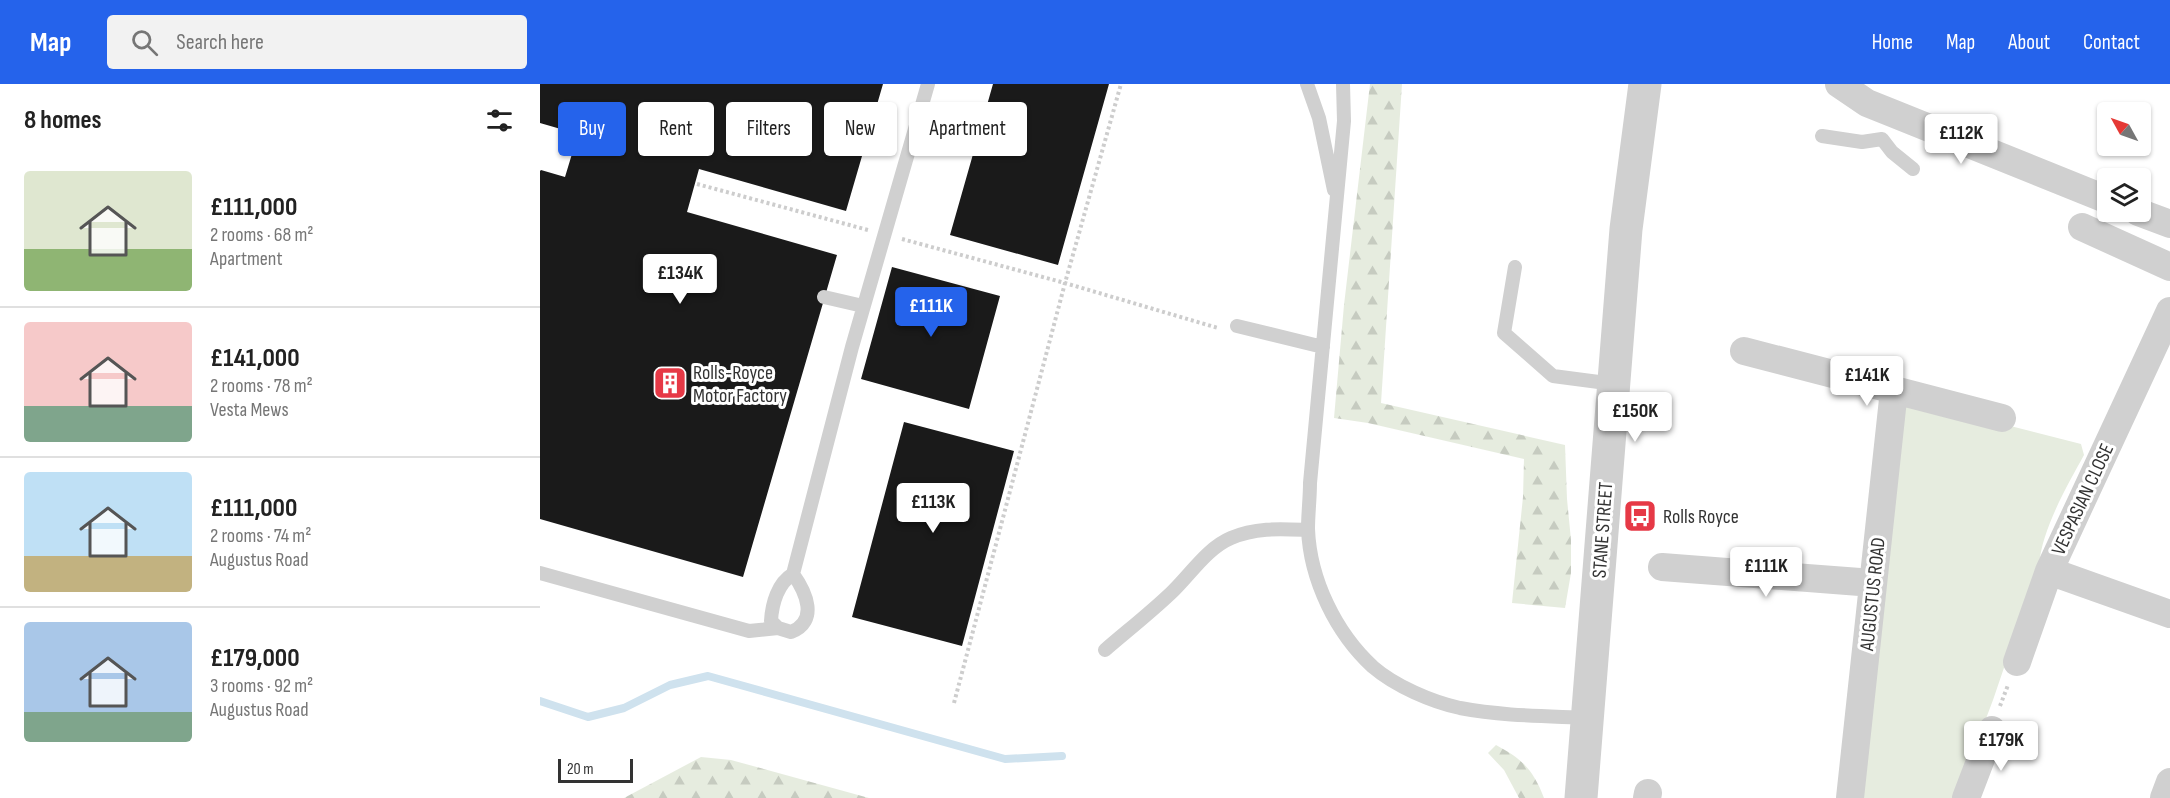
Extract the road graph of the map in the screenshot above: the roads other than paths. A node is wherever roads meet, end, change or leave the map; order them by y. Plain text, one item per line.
1 (928, 84) edge
2 (1307, 84) edge
3 (1343, 84) edge
4 (1645, 84) edge
5 (1839, 84) edge
6 (1887, 126) junction
7 (1822, 136) dead end
8 (1913, 170) dead end
9 (2097, 196) edge
10 (1337, 204) junction
11 (2151, 217) edge
12 (2170, 224) edge
13 (2082, 227) dead end
14 (1515, 267) dead end
15 (2170, 267) edge
16 (824, 297) dead end
17 (863, 306) junction
18 (2170, 311) edge
19 (1231, 328) road end
20 (1323, 347) junction
21 (1744, 351) dead end
22 (1614, 384) junction
23 (1894, 390) junction
24 (2002, 418) dead end
25 (1308, 530) junction
26 (1662, 567) dead end
27 (2049, 571) junction
28 (540, 573) edge
29 (793, 574) junction
30 (1873, 583) junction
31 (2170, 614) edge
32 (778, 627) junction
33 (1105, 651) dead end
34 (2017, 662) road end
35 (1588, 718) junction
36 (1992, 730) road end
37 (2170, 782) edge
38 (1581, 798) edge
39 (1850, 798) edge
40 (1966, 798) edge
41 (2164, 798) edge

1 - 17 lane
2 - 10 lane
3 - 10 lane
4 - 22 street, STANE STREET
5 - 6 street
6 - 7 lane
6 - 8 lane
6 - 9 street
10 - 20 lane
11 - 12 street
13 - 15 street
14 - 22 lane
16 - 17 lane
17 - 29 lane
18 - 27 street, VESPASIAN CLOSE
19 - 20 lane
20 - 25 lane
21 - 23 street
22 - 35 street, STANE STREET
23 - 24 street
23 - 30 street, AUGUSTUS ROAD
25 - 33 lane
25 - 35 lane
26 - 30 street
27 - 31 street, VESPASIAN CLOSE
27 - 34 street
28 - 32 lane
29 - 32 lane
29 - 32 lane
30 - 39 street, AUGUSTUS ROAD
35 - 38 street, STANE STREET
36 - 40 street
37 - 41 street

